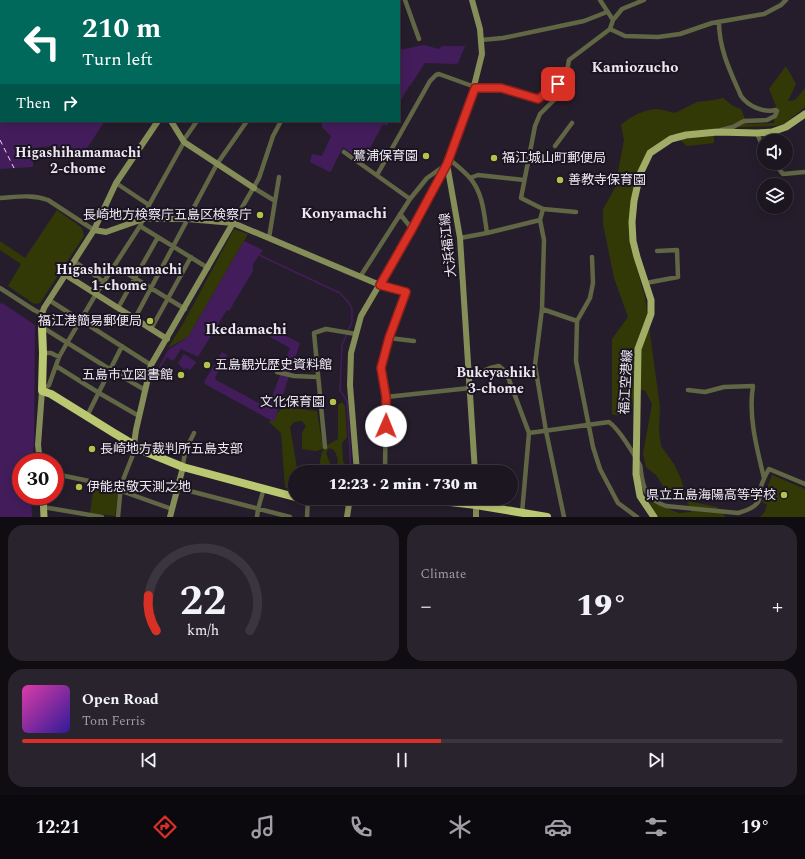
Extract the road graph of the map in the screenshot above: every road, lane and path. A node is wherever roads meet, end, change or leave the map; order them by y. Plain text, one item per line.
1 (406, 0) edge
2 (472, 0) edge
3 (600, 0) edge
4 (644, 0) edge
5 (786, 0) edge
6 (608, 12) junction
7 (613, 20) junction
8 (719, 22) junction
9 (610, 30) junction
10 (419, 39) dead end
11 (481, 40) junction
12 (566, 78) junction
13 (475, 88) junction
14 (805, 114) edge
15 (157, 122) edge
16 (172, 122) edge
17 (196, 122) edge
18 (246, 122) edge
19 (280, 122) edge
20 (572, 123) dead end
21 (717, 132) junction
22 (757, 133) joint
23 (184, 142) junction
24 (555, 146) dead end
25 (344, 152) dead end
26 (448, 162) junction
27 (217, 164) junction
28 (780, 170) edge
29 (805, 172) edge
30 (377, 175) junction
31 (279, 177) dead end
32 (470, 178) junction
33 (524, 180) junction
34 (116, 183) junction
35 (254, 188) junction
36 (0, 198) edge
37 (410, 199) junction
38 (275, 201) junction
39 (150, 205) junction
40 (543, 209) junction
41 (576, 212) dead end
42 (400, 214) junction
43 (143, 219) junction
44 (188, 219) junction
45 (540, 220) junction
46 (233, 223) junction
47 (140, 226) junction
48 (412, 229) junction
49 (94, 230) junction
50 (487, 234) junction
51 (158, 237) junction
52 (269, 238) junction
53 (460, 238) junction
54 (174, 247) junction
55 (657, 251) dead end
56 (190, 257) junction
57 (592, 257) dead end
58 (74, 261) junction
59 (115, 266) junction
60 (208, 268) junction
61 (66, 274) junction
62 (360, 277) junction
63 (135, 278) junction
64 (104, 282) junction
65 (646, 283) junction
66 (380, 285) junction
67 (0, 288) edge
68 (151, 288) junction
69 (96, 294) junction
70 (168, 298) junction
71 (49, 300) junction
72 (118, 308) junction
73 (184, 309) junction
74 (542, 309) junction
75 (42, 314) junction
76 (135, 318) junction
77 (80, 319) junction
78 (577, 321) junction
79 (42, 327) junction
80 (151, 329) junction
81 (356, 334) junction
82 (389, 338) junction
83 (167, 339) junction
84 (414, 341) dead end
85 (67, 343) junction
86 (122, 346) junction
87 (43, 353) junction
88 (59, 357) junction
89 (151, 365) junction
90 (56, 366) junction
91 (111, 370) junction
92 (278, 372) dead end
93 (317, 377) junction
94 (469, 378) junction
95 (470, 388) junction
96 (42, 390) junction
97 (145, 390) junction
98 (688, 390) dead end
99 (99, 393) junction
100 (386, 397) junction
101 (87, 416) junction
102 (140, 416) junction
103 (589, 425) junction
104 (546, 430) junction
105 (194, 433) dead end
106 (529, 433) junction
107 (134, 444) junction
108 (325, 447) dead end
109 (39, 453) edge
110 (636, 460) junction
111 (356, 465) edge
112 (385, 465) edge
113 (474, 465) edge
114 (183, 467) junction
115 (64, 476) edge
116 (764, 478) junction
117 (805, 484) edge
118 (178, 488) junction
119 (264, 488) junction
120 (120, 491) junction
121 (288, 495) edge
122 (308, 505) edge
123 (349, 505) edge
124 (476, 505) edge
125 (489, 505) edge
126 (43, 507) joint
127 (172, 509) junction
128 (258, 509) junction
129 (522, 513) junction
130 (478, 516) edge
131 (44, 517) edge
132 (102, 517) edge
133 (118, 517) edge
134 (170, 517) edge
135 (257, 517) edge
136 (290, 517) edge
137 (307, 517) edge
138 (346, 517) edge
139 (547, 517) edge
140 (564, 517) edge
141 (637, 517) edge
142 (654, 517) edge

1 - 10 street
2 - 11 street
3 - 6 street
4 - 7 street
5 - 8 street
6 - 7 street
6 - 11 street
7 - 9 street
8 - 9 street
8 - 21 street
9 - 12 street
11 - 13 street
12 - 13 street
12 - 33 street
13 - 26 street
13 - 30 street
14 - 22 main road, 福江空港線
15 - 34 street
16 - 23 street
17 - 23 street
18 - 27 street
19 - 35 street
20 - 24 street
21 - 22 main road, 福江空港線
21 - 65 main road, 福江空港線
23 - 27 street
23 - 39 street
25 - 30 street
26 - 32 street
26 - 37 street
26 - 48 street
26 - 53 street, 大浜福江線
27 - 35 street
27 - 44 street
28 - 29 street
30 - 37 street
31 - 38 street
32 - 33 street
32 - 50 street
33 - 40 street
34 - 39 street
34 - 49 street
35 - 38 street
35 - 46 street
36 - 49 street
37 - 42 street
38 - 52 street
39 - 43 street
40 - 41 street
40 - 45 street
42 - 48 street
42 - 62 street
43 - 44 street
43 - 47 street
43 - 49 street
44 - 46 street
44 - 54 street
45 - 50 street
45 - 74 street
46 - 52 street
46 - 60 street
47 - 51 street
47 - 59 street
48 - 66 street
49 - 58 street
50 - 53 street
51 - 54 street
51 - 63 street
52 - 62 street
53 - 94 street, 大浜福江線
54 - 56 street
54 - 68 street
55 - 65 street
56 - 60 street
56 - 70 street
57 - 78 street
58 - 61 street
58 - 64 street
59 - 63 street
59 - 64 street
60 - 73 street
61 - 69 street
61 - 71 street
62 - 66 street
63 - 68 street
63 - 72 street
64 - 69 street
65 - 110 main road, 福江空港線
66 - 81 street
66 - 82 street
67 - 75 street
68 - 70 street
68 - 76 street
69 - 72 street
69 - 77 street
70 - 73 street
70 - 80 street
71 - 75 street
71 - 77 street
72 - 76 street
73 - 83 street
74 - 78 street
74 - 104 street
75 - 79 street
76 - 80 street
77 - 85 street
77 - 86 street
78 - 103 street
79 - 85 street
79 - 87 highway
80 - 83 street
81 - 93 street
81 - 111 street
82 - 84 street
82 - 100 street
83 - 89 street
85 - 88 street
85 - 91 street
86 - 89 street
86 - 91 street
87 - 88 street
87 - 96 highway
88 - 90 street
89 - 97 street
90 - 96 street
90 - 99 street
91 - 97 street
91 - 99 street
92 - 93 street
93 - 108 street
94 - 95 street, 大浜福江線
94 - 106 street
95 - 100 street
95 - 113 street, 大浜福江線
96 - 101 highway
96 - 109 street
97 - 102 street
98 - 116 street
99 - 101 street
99 - 102 street
100 - 112 street
101 - 107 highway
102 - 107 street
103 - 104 street
103 - 110 street
103 - 141 street
104 - 106 street
104 - 140 street
105 - 114 street
106 - 129 street
107 - 114 highway
107 - 120 street
110 - 116 street
110 - 142 main road, 福江空港線
114 - 118 street
114 - 119 highway
115 - 120 street
116 - 117 street
118 - 127 street
118 - 128 street
119 - 121 highway
119 - 128 street
120 - 127 street
120 - 133 street
122 - 137 street
123 - 138 street
124 - 130 street
125 - 129 highway
126 - 131 main road
126 - 132 street
127 - 134 street
128 - 135 street
128 - 136 street
129 - 139 highway

